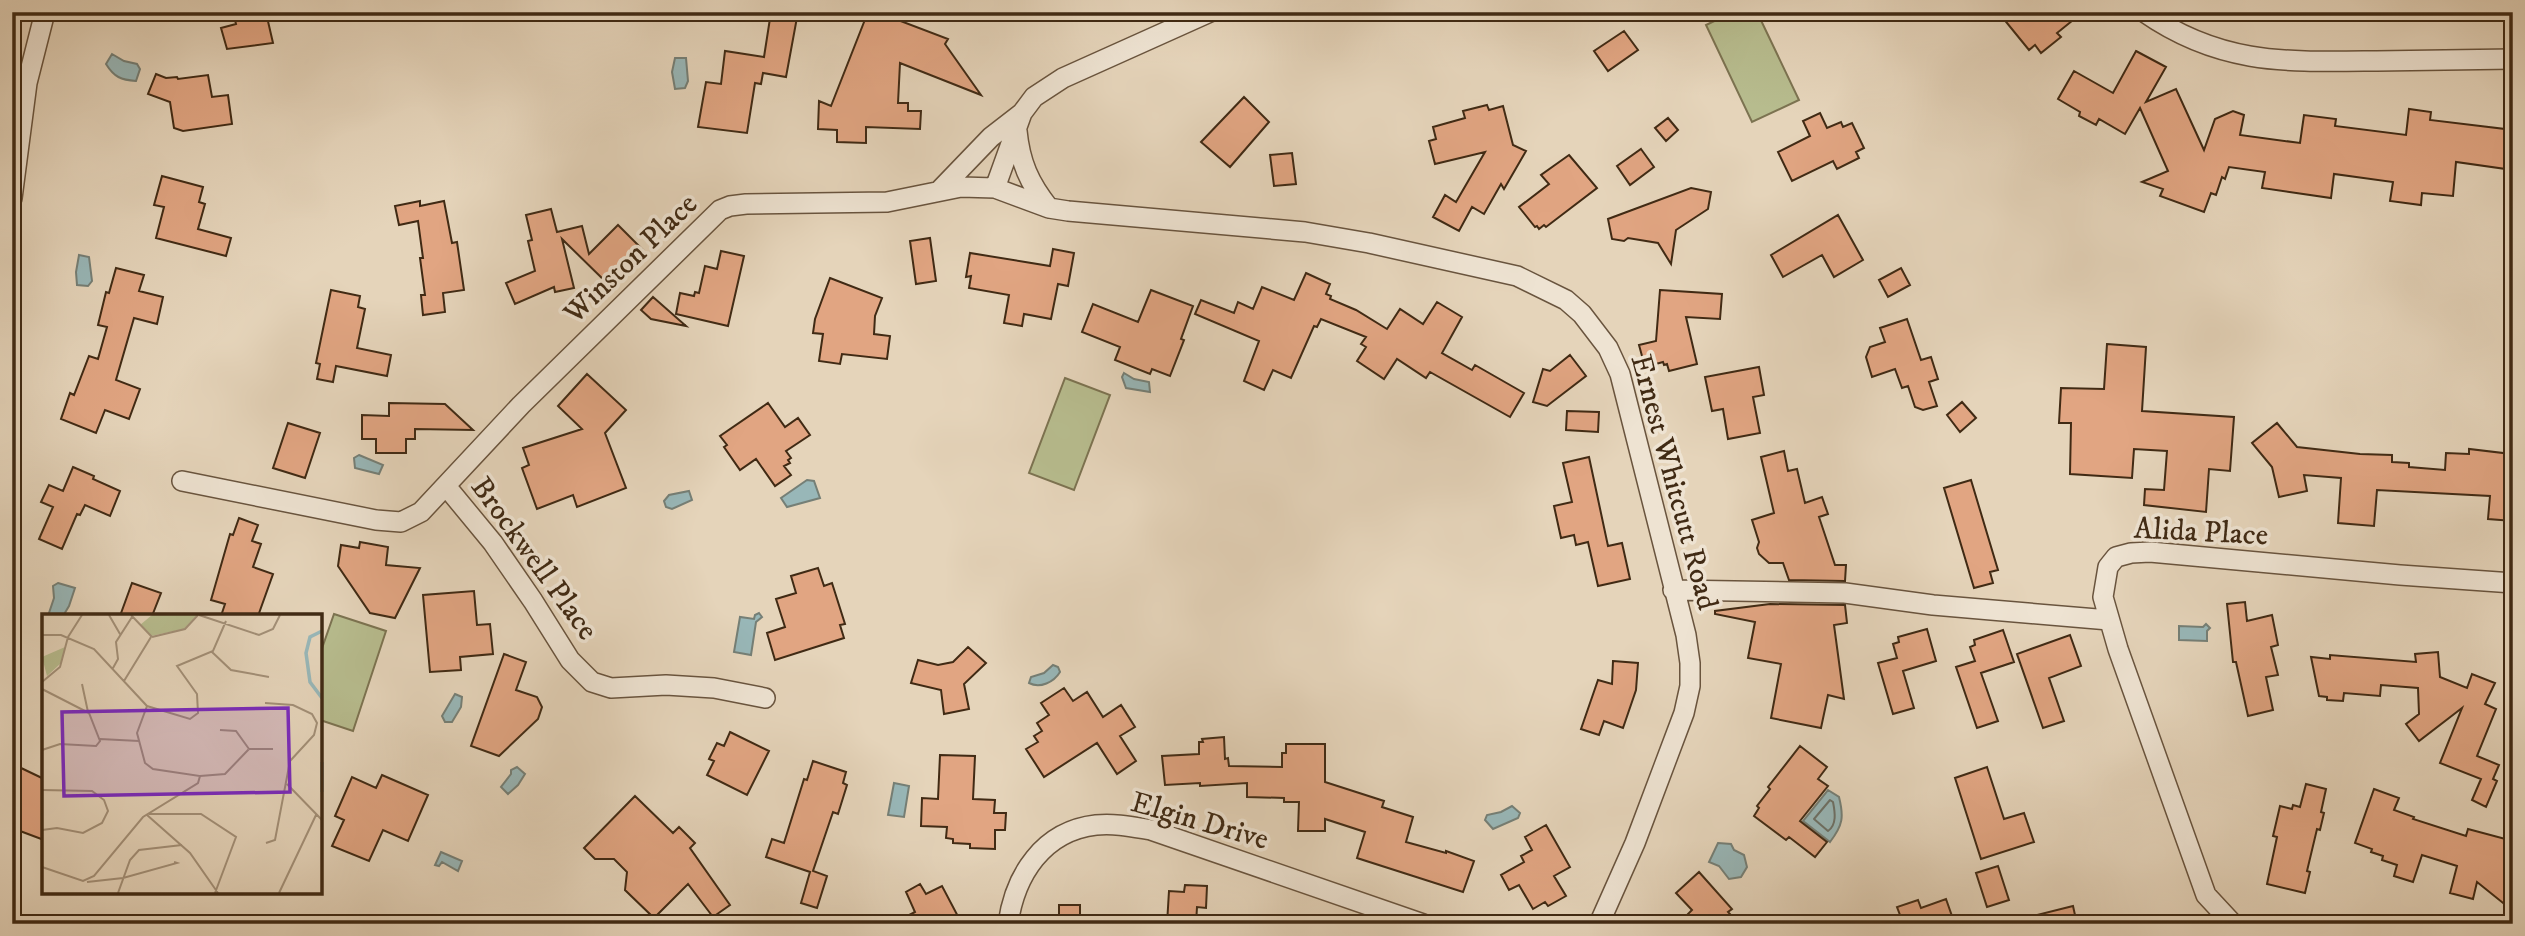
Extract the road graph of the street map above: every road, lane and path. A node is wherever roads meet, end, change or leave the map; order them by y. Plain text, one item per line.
1 (45, 12) edge
2 (1210, 12) edge
3 (2144, 12) edge
4 (2513, 59) edge
5 (20, 79) edge
6 (1020, 120) junction
7 (995, 188) junction
8 (940, 190) junction
9 (12, 198) edge
10 (1049, 208) junction
11 (182, 481) dead end
12 (446, 485) junction
13 (2513, 583) edge
14 (1673, 590) junction
15 (2109, 620) junction
16 (765, 698) dead end
17 (1008, 924) edge
18 (1423, 924) edge
19 (1599, 924) edge
20 (2233, 924) edge

1 - 5 street
2 - 6 street
3 - 4 street
5 - 9 street
6 - 7 street
6 - 8 street
6 - 10 street
7 - 8 street, Winston Place
7 - 10 street, Ernest Whitcutt Road
8 - 12 street, Winston Place
10 - 14 street, Ernest Whitcutt Road
11 - 12 street, Brockwell Place
12 - 16 street, Brockwell Place
13 - 15 street, Alida Place
14 - 15 street
14 - 19 street, Ernest Whitcutt Road
15 - 20 street, Alida Place
17 - 18 street, Elgin Drive

